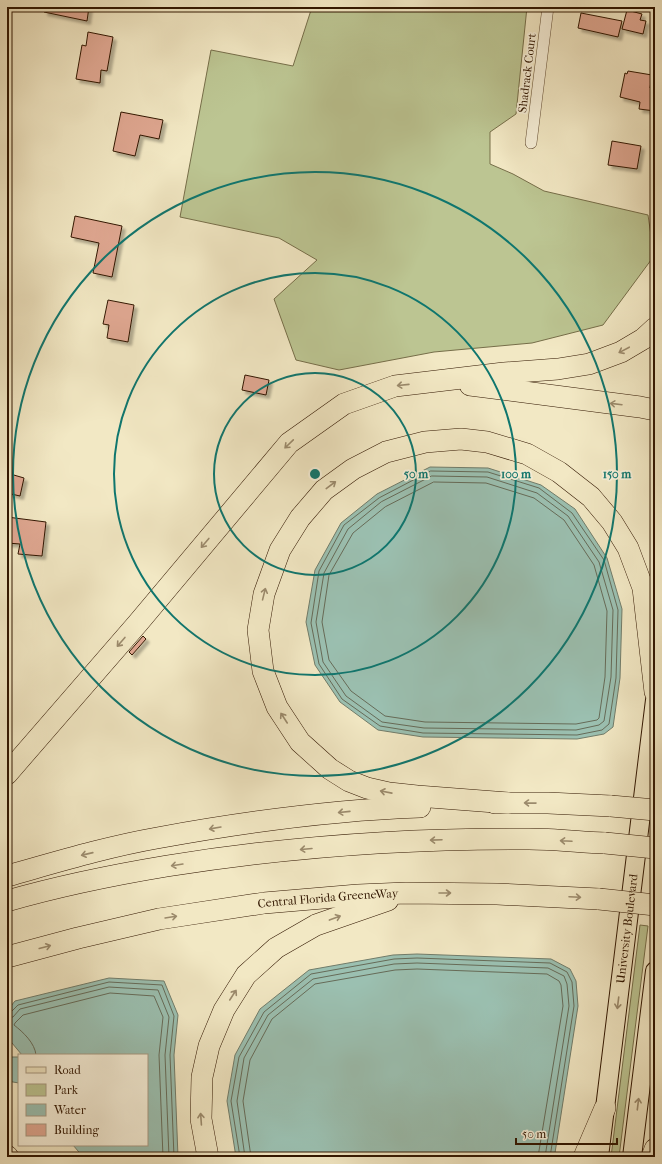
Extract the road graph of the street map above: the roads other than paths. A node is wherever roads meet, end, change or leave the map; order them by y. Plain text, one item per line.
1 (548, 7) edge
2 (531, 143) dead end
3 (655, 328) edge
4 (441, 381) junction
5 (655, 410) edge
6 (655, 692) edge
7 (655, 700) edge
8 (7, 774) edge
9 (508, 803) junction
10 (655, 810) edge
11 (655, 848) edge
12 (7, 876) edge
13 (406, 893) junction
14 (7, 901) edge
15 (655, 905) edge
16 (7, 958) edge
17 (655, 970) edge
18 (605, 1108) junction
19 (655, 1149) edge
20 (208, 1157) edge
21 (584, 1157) edge
22 (599, 1157) edge
23 (632, 1157) edge
24 (652, 1157) edge

1 - 2 street, Shadrack Court
3 -> 4 highway
5 -> 4 highway
4 -> 8 highway
9 -> 6 highway
7 -> 18 main road, University Boulevard
10 -> 9 highway, bridge
9 -> 12 highway
11 -> 14 highway, bridge
13 -> 15 highway, Central Florida GreeneWay, bridge
16 -> 13 highway, Central Florida GreeneWay
20 -> 13 highway
23 -> 17 main road
18 - 21 highway
18 - 22 main road, University Boulevard
19 - 24 highway

